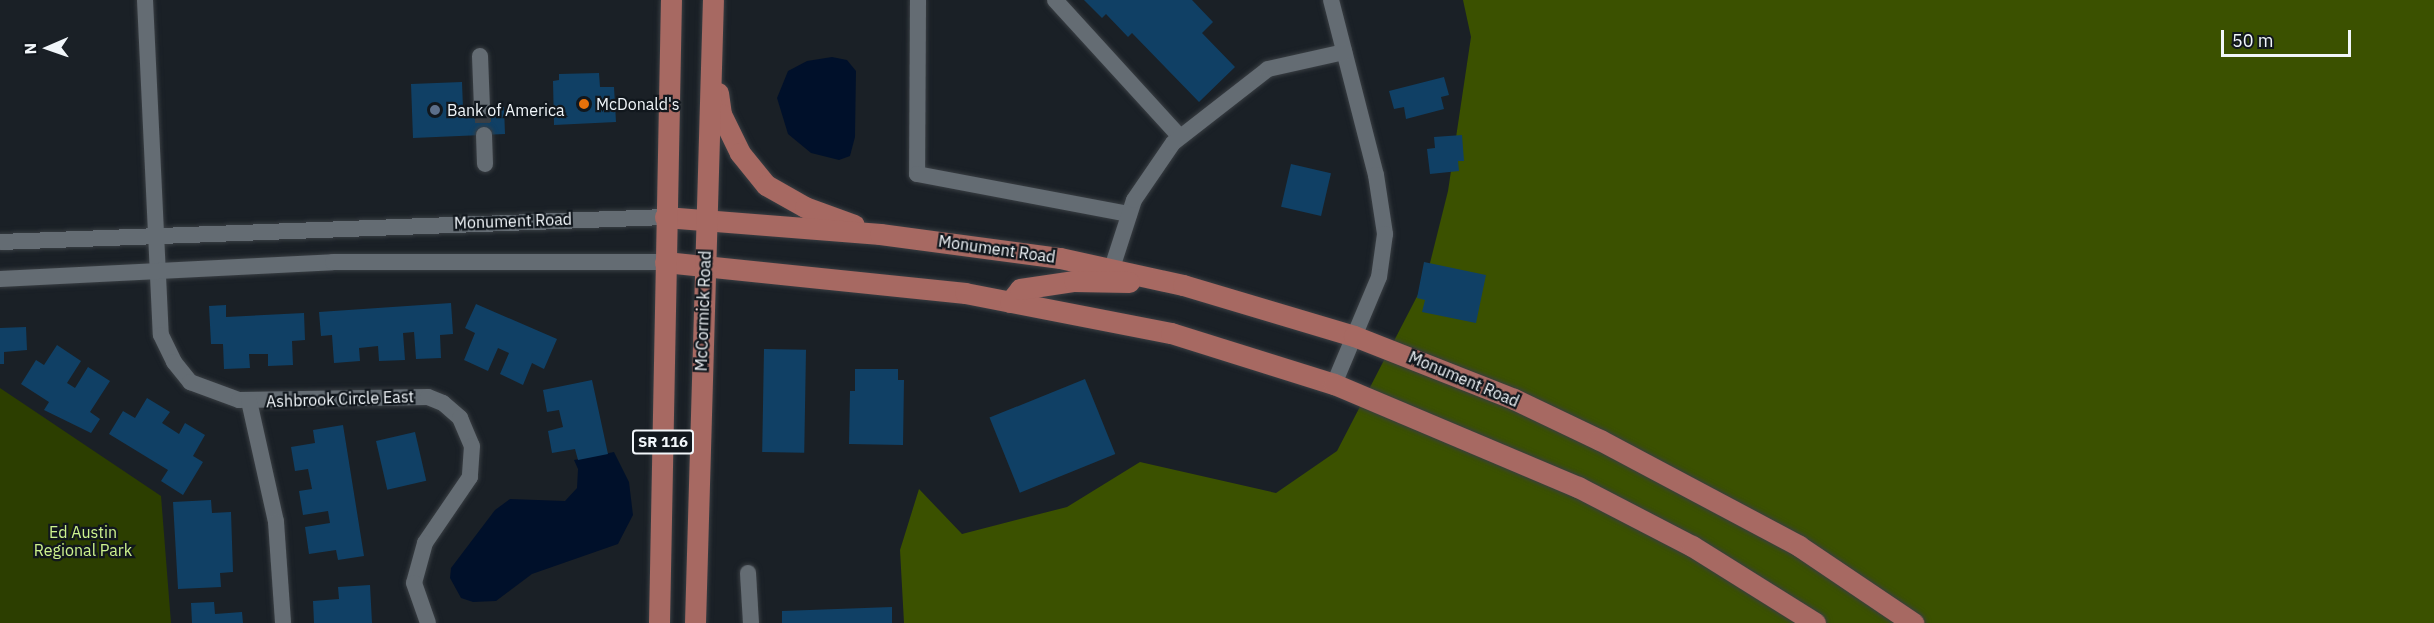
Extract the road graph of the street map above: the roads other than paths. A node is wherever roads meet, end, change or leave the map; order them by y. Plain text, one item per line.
1 (145, 0) edge
2 (671, 0) edge
3 (713, 0) edge
4 (918, 0) edge
5 (1055, 0) edge
6 (1331, 0) edge
7 (1344, 52) junction
8 (480, 56) dead end
9 (711, 59) junction
10 (482, 107) tunnel mouth
11 (484, 135) tunnel mouth
12 (1180, 137) junction
13 (485, 164) dead end
14 (1129, 214) junction
15 (665, 217) junction
16 (706, 219) junction
17 (880, 234) junction
18 (157, 235) junction
19 (0, 242) edge
20 (665, 262) junction
21 (704, 265) junction
22 (1112, 268) junction
23 (158, 270) junction
24 (0, 279) edge
25 (1183, 285) junction
26 (1010, 302) junction
27 (1354, 336) junction
28 (1335, 384) junction
29 (249, 401) junction
30 (748, 573) dead end
31 (283, 623) edge
32 (428, 623) edge
33 (659, 623) edge
34 (695, 623) edge
35 (750, 623) edge
36 (1815, 623) edge
37 (1913, 623) edge

1 - 18 street, Ashbrook Circle East
2 - 15 main road, SR 116
3 - 9 main road, McCormick Road / SR 116
4 - 14 street
5 - 12 street
6 - 7 street
7 - 12 street
7 - 27 street
8 - 10 street
9 - 16 main road, McCormick Road / SR 116
9 - 17 main road
11 - 13 street
12 - 14 street
14 - 22 street
15 - 16 main road, Monument Road
15 - 18 street, Monument Road
15 - 20 main road, SR 116
16 - 17 main road, Monument Road
16 - 21 main road, McCormick Road / SR 116
17 - 22 main road, Monument Road
18 - 19 street, Monument Road
18 - 23 street, Ashbrook Circle East
20 - 21 main road
20 - 23 street
20 - 33 main road, SR 116
21 - 26 main road
21 - 34 main road, McCormick Road / SR 116
22 - 25 main road, Monument Road
23 - 24 street
23 - 29 street, Ashbrook Circle East
25 - 26 main road
25 - 27 main road, Monument Road
26 - 28 main road
27 - 28 street
27 - 37 main road, Monument Road
28 - 36 main road
29 - 31 street
29 - 32 street, Ashbrook Circle East
30 - 35 street

